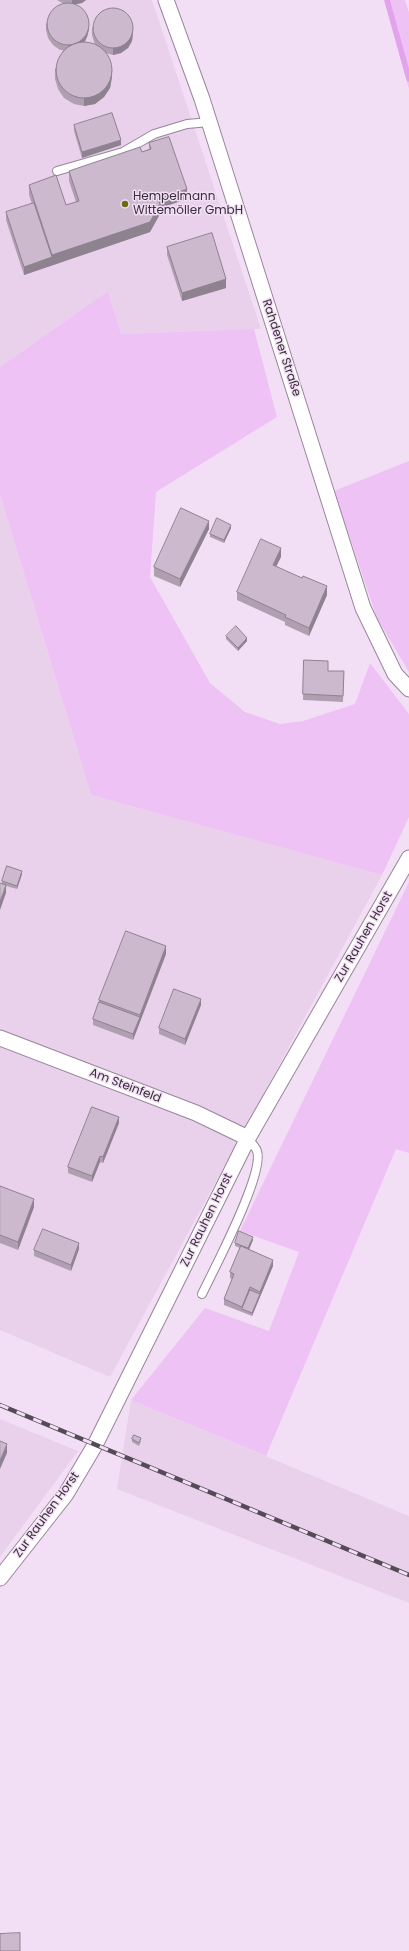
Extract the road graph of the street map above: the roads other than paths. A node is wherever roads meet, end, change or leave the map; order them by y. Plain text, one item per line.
1 (166, 0) edge
2 (210, 122) junction
3 (57, 171) dead end
4 (409, 689) edge
5 (409, 858) edge
6 (0, 1038) edge
7 (248, 1138) junction
8 (202, 1294) dead end
9 (0, 1578) edge

1 - 2 street, Rahdener Straße
2 - 3 lane
2 - 4 street, Rahdener Straße
5 - 7 street, Zur Rauhen Horst
6 - 7 street, Am Steinfeld
7 - 8 lane
7 - 9 street, Zur Rauhen Horst

